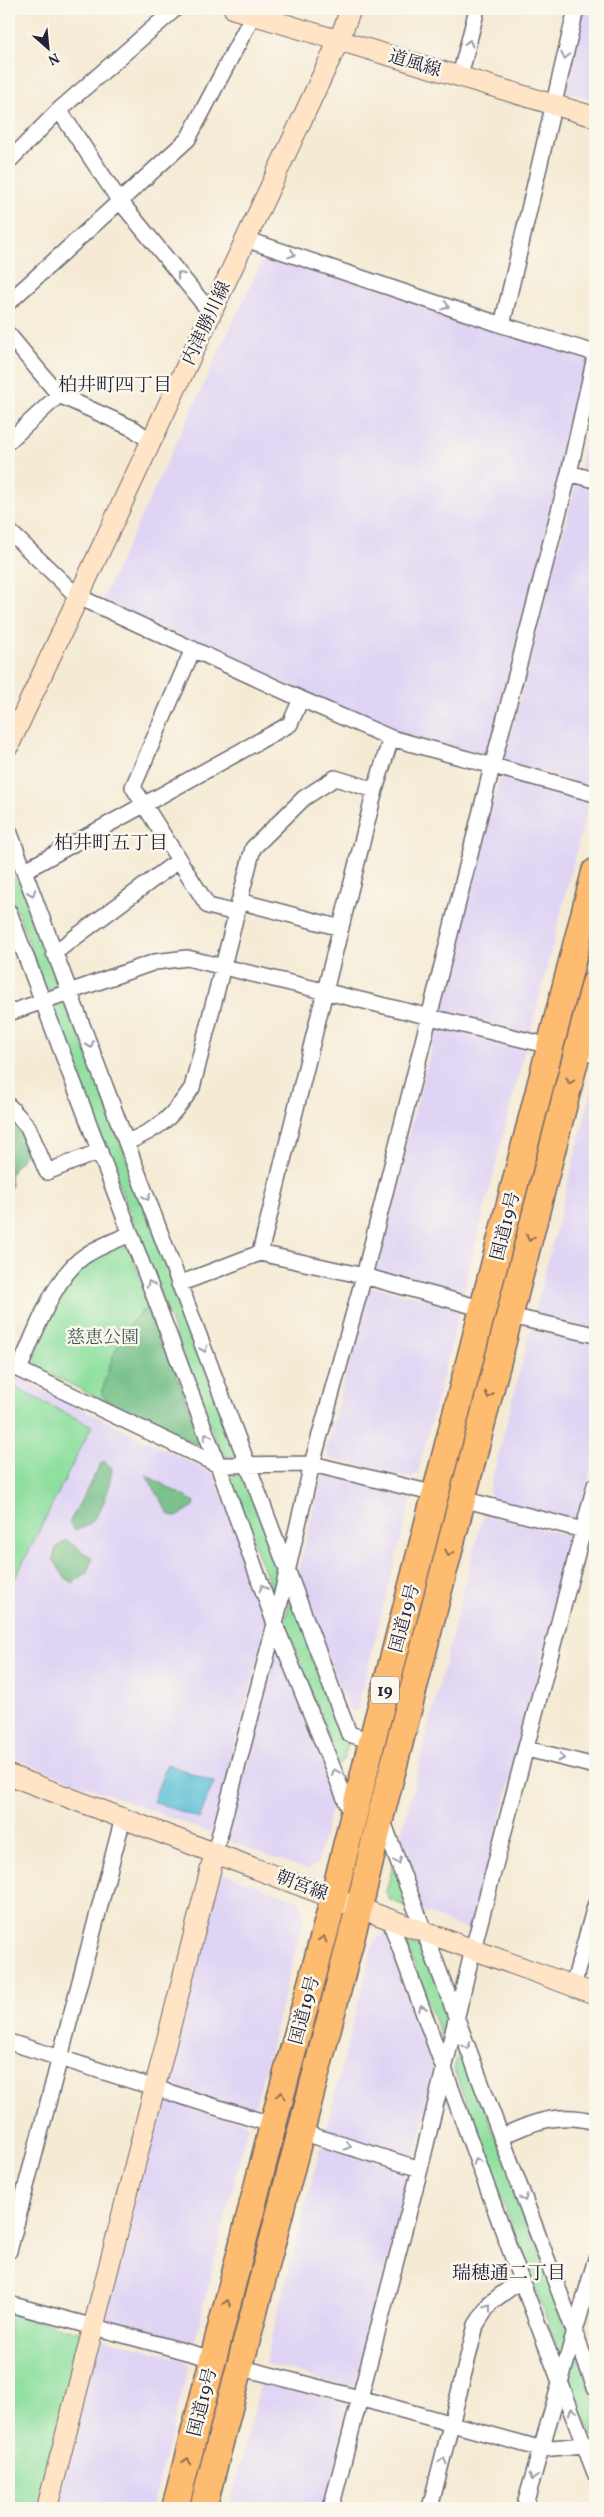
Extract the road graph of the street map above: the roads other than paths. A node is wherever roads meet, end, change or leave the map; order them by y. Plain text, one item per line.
1 (175, 9) edge
2 (352, 9) edge
3 (477, 9) edge
4 (576, 9) edge
5 (244, 12) edge
6 (339, 40) junction
7 (460, 76) junction
8 (554, 104) junction
9 (59, 110) junction
10 (595, 117) edge
11 (9, 161) edge
12 (119, 200) junction
13 (245, 239) junction
14 (9, 302) edge
15 (212, 312) junction
16 (502, 325) junction
17 (9, 334) edge
18 (595, 353) edge
19 (595, 358) edge
20 (59, 395) junction
21 (150, 440) junction
22 (9, 441) edge
23 (569, 473) junction
24 (595, 480) edge
25 (9, 531) edge
26 (77, 596) junction
27 (193, 650) junction
28 (301, 699) junction
29 (390, 738) junction
30 (9, 745) edge
31 (492, 767) junction
32 (375, 790) junction
33 (595, 794) edge
34 (143, 804) junction
35 (9, 831) edge
36 (179, 860) junction
37 (24, 871) junction
38 (595, 872) edge
39 (238, 907) junction
40 (9, 912) edge
41 (341, 928) junction
42 (54, 953) junction
43 (222, 965) junction
44 (595, 982) edge
45 (326, 992) junction
46 (63, 994) junction
47 (42, 1001) junction
48 (9, 1013) edge
49 (428, 1017) junction
50 (550, 1046) junction
51 (586, 1053) edge
52 (9, 1106) edge
53 (127, 1142) junction
54 (100, 1151) junction
55 (131, 1234) junction
56 (260, 1253) junction
57 (364, 1276) junction
58 (179, 1284) junction
59 (484, 1309) junction
60 (510, 1316) junction
61 (595, 1335) edge
62 (14, 1367) edge
63 (247, 1464) junction
64 (312, 1464) junction
65 (218, 1465) junction
66 (595, 1485) edge
67 (436, 1494) junction
68 (462, 1499) junction
69 (590, 1532) edge
70 (288, 1570) junction
71 (275, 1624) junction
72 (372, 1741) junction
73 (527, 1749) junction
74 (595, 1766) edge
75 (9, 1775) edge
76 (381, 1815) junction
77 (123, 1818) junction
78 (353, 1818) junction
79 (215, 1852) junction
80 (334, 1897) junction
81 (595, 1906) edge
82 (359, 1908) junction
83 (389, 1918) junction
84 (425, 1931) junction
85 (473, 1949) junction
86 (573, 1986) junction
87 (595, 1994) edge
88 (456, 2018) junction
89 (9, 2042) edge
90 (60, 2057) junction
91 (444, 2068) junction
92 (155, 2088) junction
93 (595, 2122) edge
94 (273, 2125) junction
95 (301, 2132) junction
96 (501, 2137) junction
97 (420, 2169) junction
98 (9, 2251) edge
99 (595, 2262) edge
100 (521, 2280) junction
101 (590, 2298) edge
102 (9, 2304) edge
103 (94, 2327) junction
104 (575, 2333) junction
105 (213, 2359) junction
106 (239, 2367) junction
107 (561, 2382) junction
108 (595, 2387) edge
109 (360, 2398) junction
110 (453, 2425) junction
111 (590, 2444) edge
112 (542, 2449) junction
113 (595, 2473) edge
114 (47, 2508) edge
115 (175, 2508) edge
116 (203, 2508) edge
117 (331, 2508) edge
118 (430, 2508) edge
119 (524, 2508) edge

1 - 9 street
2 - 6 street, 内津勝川線
7 -> 3 street
4 -> 8 street
5 - 6 street, 道風線
5 - 12 street
6 - 7 street, 道風線
6 - 13 street, 内津勝川線
7 - 8 street, 道風線
8 - 10 street, 道風線
8 - 16 street
9 - 11 street
9 - 12 street
12 - 14 street
15 -> 12 street
13 - 15 street, 内津勝川線
13 -> 16 street
15 - 21 street, 内津勝川線
16 - 18 street
17 - 20 street
19 - 23 street
20 - 21 street
20 - 22 street
21 - 26 street, 内津勝川線
23 - 24 street
23 - 31 street
25 - 26 street
26 - 27 street
26 - 30 street, 内津勝川線
27 - 28 street
27 - 34 street
28 - 29 street
28 - 34 street
29 - 31 street
29 - 32 street
31 - 33 street
31 - 49 street
32 - 39 street
32 - 41 street
34 - 36 street
34 - 37 street
35 - 37 street
36 - 39 street
36 - 42 street
37 -> 42 street
38 - 50 highway, 国道19号 / 19
39 - 41 street
39 - 43 street
40 - 47 street
41 - 45 street
42 - 46 street
43 - 45 street
43 - 46 street
43 - 53 street
44 - 51 highway, 国道19号 / 19
45 - 49 street
45 - 56 street
46 - 47 street
46 -> 53 street
47 - 48 street
47 - 54 street
49 - 50 street
49 - 57 street
50 - 59 highway, 国道19号 / 19
51 -> 60 highway, 国道19号 / 19
52 - 54 street
53 -> 58 street
54 - 55 street
55 - 62 street
65 -> 55 street
56 - 57 street
56 - 58 street
57 - 59 street
57 - 64 street
58 -> 63 street
59 - 67 highway, 国道19号 / 19
60 - 61 street
60 -> 68 highway, 国道19号 / 19
62 - 65 street
63 - 64 street
63 - 65 street
63 - 70 street
64 - 67 street
64 - 70 street
71 -> 65 street
66 - 69 street
67 - 72 highway, 国道19号 / 19
68 - 69 street
68 -> 76 highway, 国道19号 / 19
69 - 73 street
70 - 71 street
70 - 72 street
78 -> 71 street
71 - 79 street
72 - 78 highway, 国道19号 / 19
73 -> 74 street
73 - 85 street
75 - 77 street, 朝宮線
76 - 82 highway, 国道19号 / 19
76 -> 84 street
77 - 79 street, 朝宮線
77 - 90 street
78 - 80 highway, 国道19号 / 19
79 - 80 street, 朝宮線
79 - 92 street
80 - 82 street, 朝宮線
94 -> 80 highway, 国道19号 / 19
81 - 86 street
82 - 83 street, 朝宮線
82 - 95 highway, 国道19号 / 19
83 - 84 street, 朝宮線
91 -> 83 street
84 - 85 street, 朝宮線
84 - 88 street
85 - 86 street, 朝宮線
85 - 88 street
86 - 87 street, 朝宮線
88 - 91 street
88 -> 96 street
89 - 90 street
90 - 92 street
90 - 98 street
91 - 97 street
100 -> 91 street
92 - 94 street
92 - 103 street
93 - 96 street
105 -> 94 highway, 国道19号 / 19
95 -> 97 street
95 - 106 highway, 国道19号 / 19
96 -> 104 street
97 - 109 street
99 - 101 street
100 - 107 street
110 -> 100 street
101 - 104 street
102 - 103 street
103 - 105 street
103 - 114 street
104 - 107 street
104 - 108 street
115 -> 105 highway, 国道19号 / 19
106 - 109 street
106 - 116 highway, 国道19号 / 19
111 -> 107 street
107 - 112 street
109 - 110 street
109 - 117 street
110 - 112 street
118 -> 110 street
111 - 112 street
111 - 113 street
112 -> 119 street

